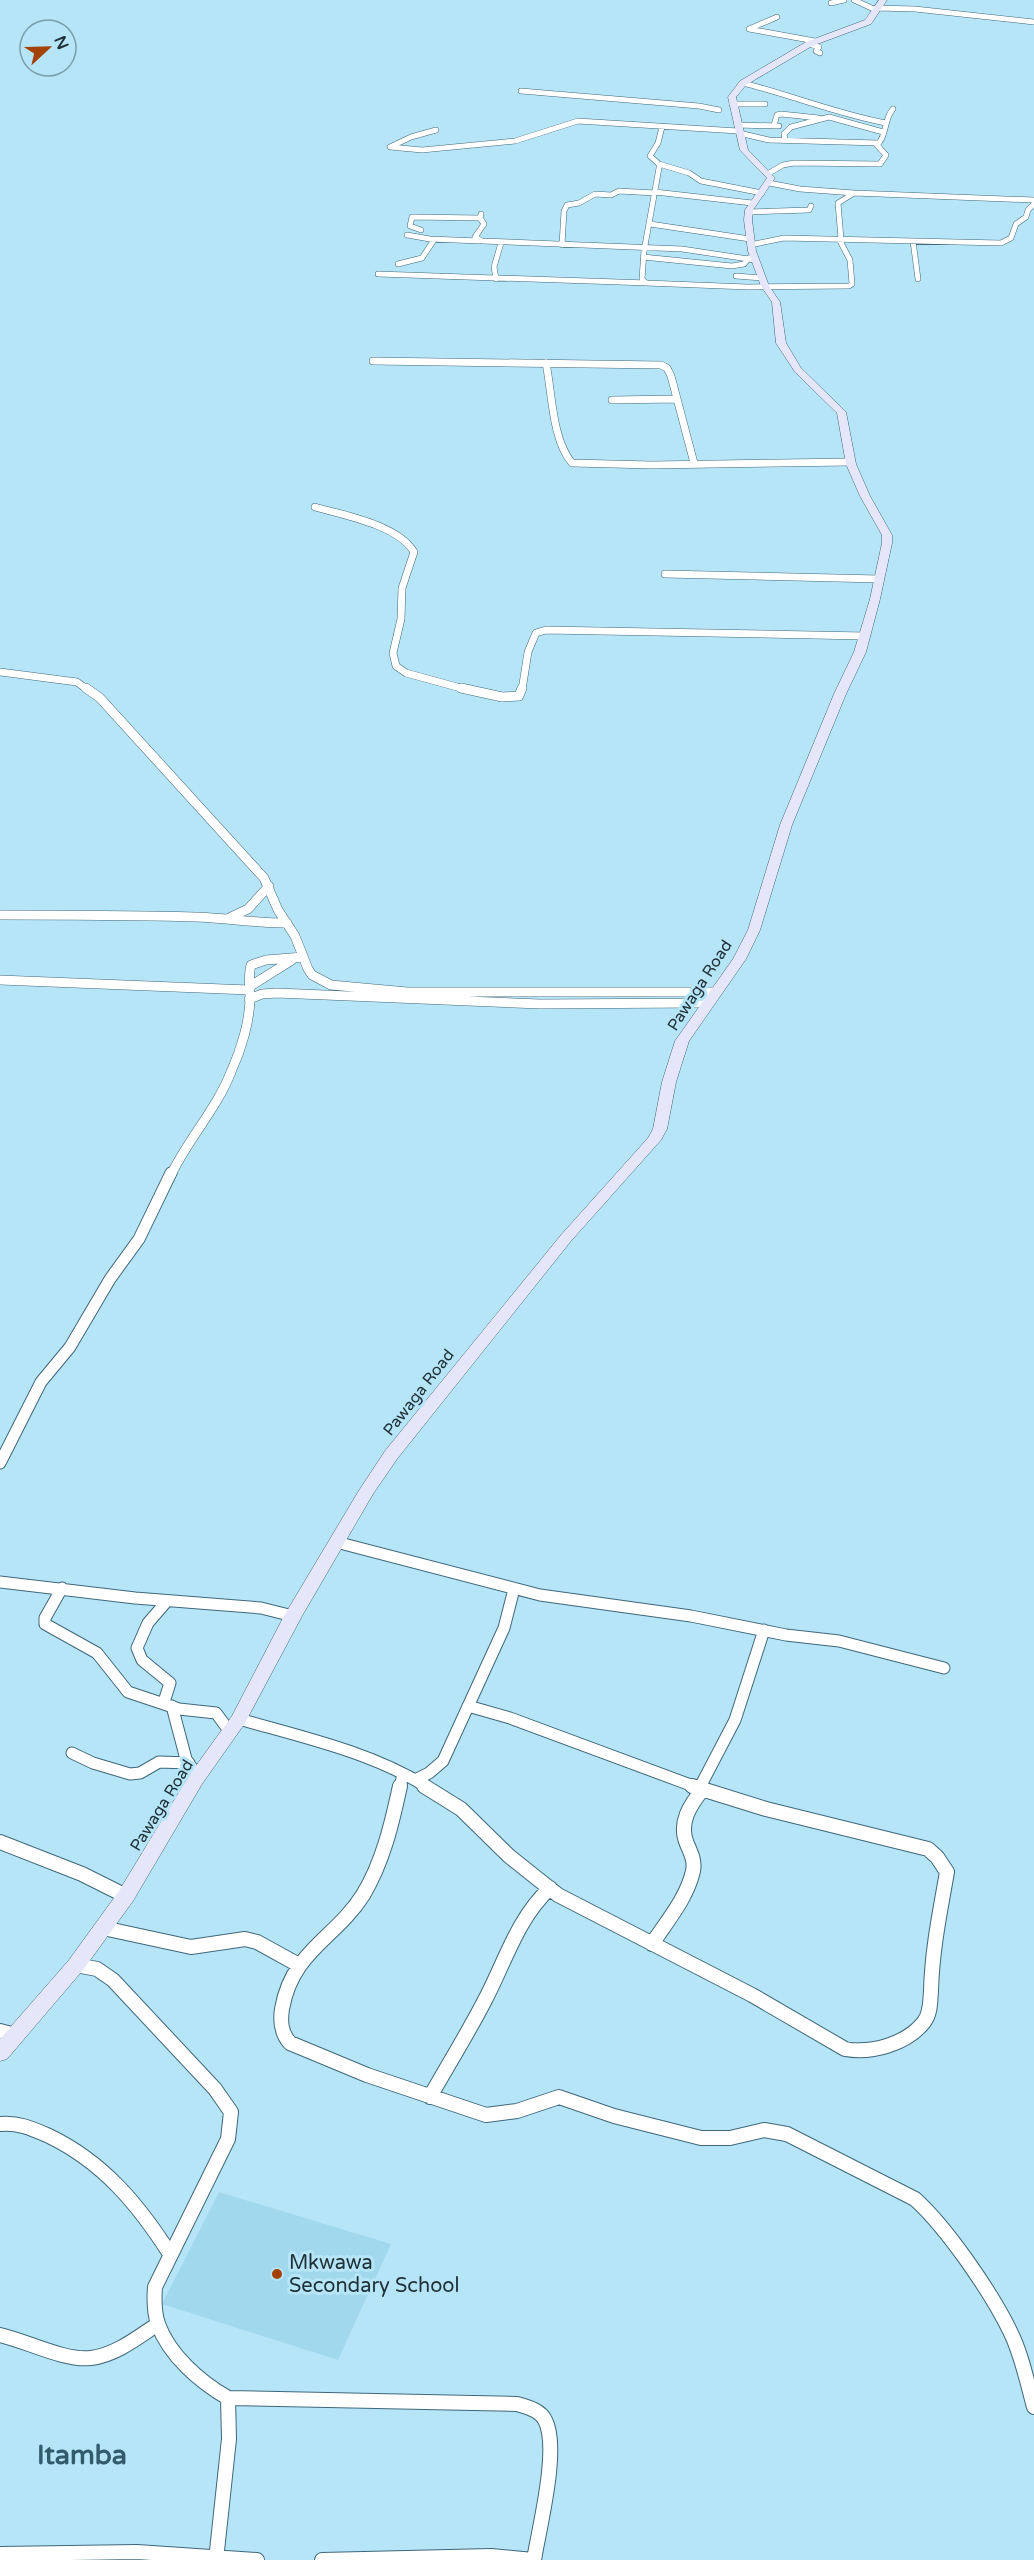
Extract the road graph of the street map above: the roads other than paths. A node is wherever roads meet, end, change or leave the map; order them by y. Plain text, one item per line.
1 (844, 0) edge
2 (854, 0) edge
3 (883, 0) edge
4 (831, 3) dead end
5 (876, 9) junction
6 (777, 17) dead end
7 (1034, 22) edge
8 (812, 42) junction
9 (820, 54) dead end
10 (743, 83) junction
11 (521, 91) dead end
12 (765, 104) dead end
13 (733, 107) junction
14 (893, 109) dead end
15 (719, 110) junction
16 (703, 112) dead end
17 (825, 118) junction
18 (886, 123) junction
19 (774, 125) junction
20 (662, 128) junction
21 (789, 128) junction
22 (436, 130) dead end
23 (738, 130) junction
24 (884, 132) junction
25 (785, 140) junction
26 (876, 144) junction
27 (658, 164) junction
28 (768, 173) junction
29 (804, 182) dead end
30 (770, 184) junction
31 (655, 193) junction
32 (762, 193) junction
33 (854, 193) junction
34 (1034, 202) edge
35 (811, 206) dead end
36 (751, 207) junction
37 (650, 224) junction
38 (421, 230) dead end
39 (406, 235) dead end
40 (840, 239) junction
41 (434, 240) junction
42 (480, 241) junction
43 (913, 241) junction
44 (750, 242) junction
45 (501, 243) junction
46 (562, 245) junction
47 (645, 247) junction
48 (643, 257) junction
49 (752, 259) junction
50 (398, 264) dead end
51 (378, 274) dead end
52 (736, 276) dead end
53 (496, 279) junction
54 (918, 279) dead end
55 (764, 282) junction
56 (648, 283) junction
57 (373, 361) dead end
58 (546, 363) junction
59 (676, 399) junction
60 (612, 400) dead end
61 (850, 462) junction
62 (694, 463) junction
63 (315, 507) dead end
64 (665, 574) dead end
65 (879, 579) junction
66 (865, 636) junction
67 (0, 672) edge
68 (269, 886) junction
69 (0, 915) edge
70 (229, 918) junction
71 (287, 923) junction
72 (299, 957) junction
73 (0, 980) edge
74 (249, 992) junction
75 (713, 995) junction
76 (1, 1456) edge
77 (336, 1542) junction
78 (0, 1582) edge
79 (62, 1588) junction
80 (514, 1589) junction
81 (167, 1601) junction
82 (293, 1616) junction
83 (764, 1630) junction
84 (944, 1668) dead end
85 (168, 1704) junction
86 (468, 1706) junction
87 (234, 1725) junction
88 (72, 1753) dead end
89 (189, 1763) junction
90 (409, 1777) junction
91 (196, 1779) junction
92 (701, 1788) junction
93 (0, 1842) edge
94 (550, 1888) junction
95 (126, 1896) junction
96 (103, 1928) junction
97 (652, 1944) junction
98 (297, 1964) junction
99 (76, 1965) junction
100 (0, 2031) edge
101 (15, 2035) junction
102 (0, 2053) edge
103 (430, 2097) junction
104 (2, 2122) edge
105 (170, 2254) junction
106 (158, 2324) junction
107 (0, 2335) edge
108 (228, 2398) junction
109 (1034, 2407) edge
110 (0, 2554) edge
111 (136, 2556) edge
112 (216, 2559) edge
113 (371, 2559) edge
114 (257, 2560) edge
115 (322, 2560) edge
116 (534, 2560) edge

1 - 4 street
2 - 5 street
3 - 5 main road
5 - 7 street
5 - 8 main road
6 - 8 street
8 - 9 street
8 - 10 main road
10 - 13 main road
10 - 18 street
11 - 15 street
12 - 13 street
13 - 15 street
13 - 23 main road
14 - 18 street
15 - 16 street
17 - 19 street
17 - 21 street
17 - 24 street
18 - 24 street
19 - 21 street
19 - 23 street
20 - 22 street
20 - 23 street
20 - 27 street
21 - 25 street
23 - 25 street
23 - 28 main road
24 - 26 street
25 - 26 street
26 - 28 street
27 - 31 street
27 - 32 street
28 - 30 main road
29 - 30 street
30 - 32 main road
30 - 33 street
31 - 36 street
31 - 37 street
31 - 46 street
32 - 36 main road
33 - 34 street
33 - 40 street
34 - 43 street
35 - 36 street
36 - 44 main road, Pawaga Road
37 - 44 street
37 - 47 street
38 - 42 street
39 - 41 street
40 - 43 street
40 - 44 street
40 - 55 street
41 - 42 street
41 - 50 street
42 - 45 street
43 - 54 street
44 - 49 main road, Pawaga Road
45 - 46 street
45 - 53 street
46 - 47 street
47 - 48 street
47 - 49 street
48 - 49 street
48 - 56 street
49 - 55 main road, Pawaga Road
51 - 53 street
52 - 55 street
53 - 56 street
55 - 56 street
55 - 61 main road, Pawaga Road
57 - 58 street
58 - 59 street
58 - 62 street
59 - 60 street
59 - 62 street
61 - 62 street
61 - 65 main road, Pawaga Road
63 - 66 street
64 - 65 street
65 - 66 main road, Pawaga Road
66 - 75 main road, Pawaga Road
67 - 68 street
68 - 70 street
68 - 71 street
69 - 70 street
70 - 71 street
71 - 72 street
72 - 74 street
72 - 74 street
72 - 75 street
73 - 74 street
74 - 75 street
74 - 76 street
75 - 77 main road, Pawaga Road
77 - 80 street
77 - 82 main road, Pawaga Road
78 - 79 street
79 - 81 street
79 - 85 street
80 - 83 street
80 - 86 street
81 - 82 street
81 - 85 street
82 - 87 main road, Pawaga Road
83 - 84 street
83 - 92 street
85 - 87 street
85 - 89 street
86 - 90 street
86 - 92 street
87 - 90 street
87 - 91 main road, Pawaga Road
88 - 89 street
89 - 91 street
90 - 94 street
90 - 98 street
91 - 95 main road, Pawaga Road
92 - 97 street
92 - 97 street
93 - 95 street
94 - 97 street
94 - 103 street
95 - 96 main road, Pawaga Road
96 - 98 street
96 - 99 main road, Pawaga Road
98 - 103 street
99 - 101 main road, Pawaga Road
99 - 105 street
100 - 101 street
101 - 102 main road, Pawaga Road
103 - 109 street
104 - 105 street
105 - 106 street
106 - 107 street
106 - 108 street
108 - 112 street
108 - 116 street
110 - 111 street
111 - 112 street
112 - 114 street
113 - 115 street
113 - 116 street

